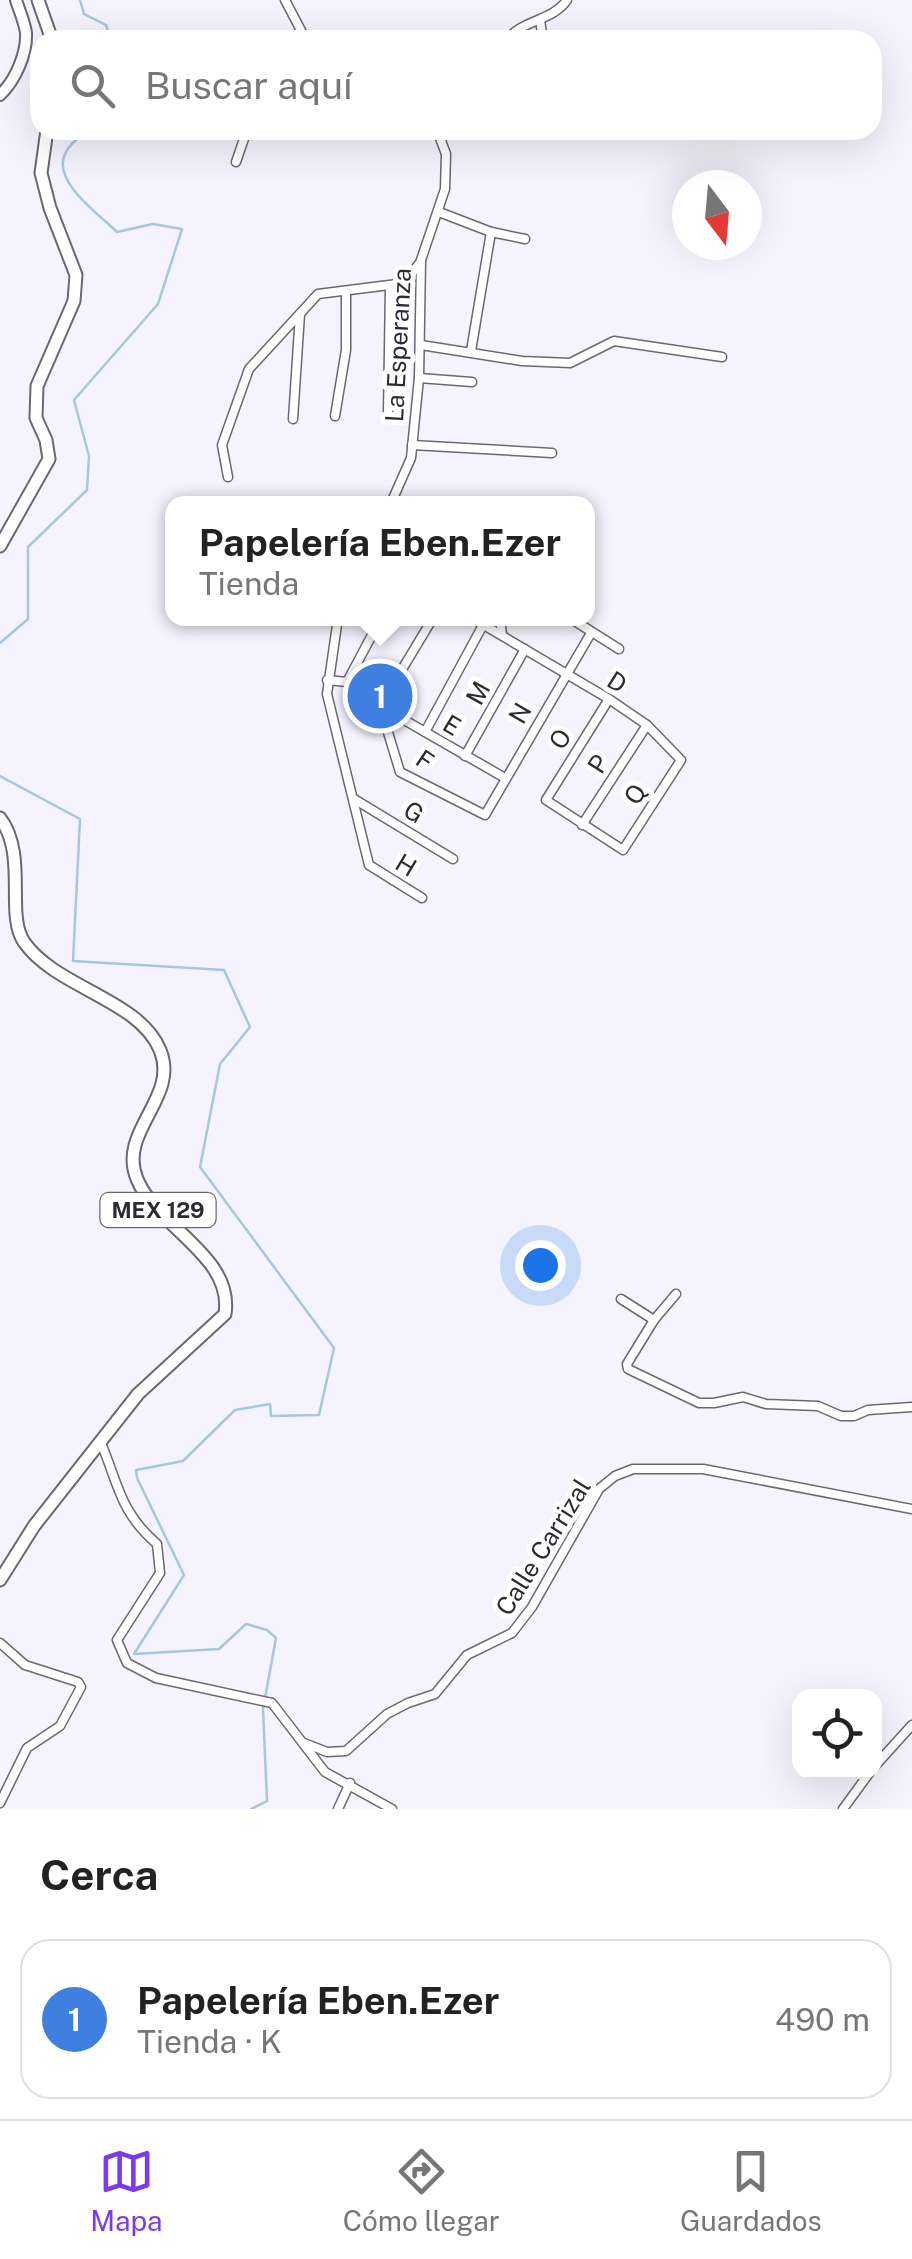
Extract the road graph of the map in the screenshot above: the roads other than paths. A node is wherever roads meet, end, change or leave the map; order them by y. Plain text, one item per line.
1 (16, 0) edge
2 (38, 0) edge
3 (285, 0) edge
4 (567, 0) edge
5 (540, 20) junction
6 (48, 30) edge
7 (301, 30) edge
8 (517, 30) edge
9 (542, 30) edge
10 (0, 95) edge
11 (44, 140) edge
12 (244, 140) edge
13 (443, 140) edge
14 (236, 162) dead end
15 (439, 212) junction
16 (492, 232) junction
17 (525, 238) dead end
18 (421, 260) junction
19 (390, 286) junction
20 (346, 291) junction
21 (300, 314) junction
22 (420, 345) junction
23 (472, 351) junction
24 (722, 357) dead end
25 (419, 378) junction
26 (472, 382) dead end
27 (388, 413) dead end
28 (335, 416) dead end
29 (293, 419) dead end
30 (412, 445) junction
31 (552, 452) dead end
32 (228, 478) dead end
33 (394, 496) edge
34 (0, 546) edge
35 (337, 626) edge
36 (377, 626) edge
37 (428, 626) edge
38 (482, 626) edge
39 (486, 626) edge
40 (501, 626) edge
41 (581, 626) edge
42 (591, 633) junction
43 (502, 635) junction
44 (525, 649) junction
45 (620, 649) dead end
46 (566, 674) junction
47 (327, 680) junction
48 (347, 682) junction
49 (609, 700) junction
50 (380, 706) junction
51 (647, 725) junction
52 (425, 732) junction
53 (465, 756) junction
54 (680, 760) joint
55 (505, 778) junction
56 (354, 799) junction
57 (485, 815) joint
58 (0, 818) edge
59 (582, 825) junction
60 (453, 859) dead end
61 (422, 898) dead end
62 (676, 1294) dead end
63 (621, 1299) dead end
64 (654, 1320) junction
65 (912, 1407) edge
66 (102, 1443) junction
67 (912, 1509) edge
68 (0, 1580) edge
69 (0, 1643) edge
70 (912, 1725) edge
71 (304, 1744) junction
72 (882, 1758) edge
73 (865, 1779) edge
74 (350, 1783) junction
75 (0, 1802) edge
76 (338, 1809) edge
77 (392, 1809) edge
78 (843, 1809) edge

1 - 10 street
2 - 6 main road
3 - 7 street
4 - 5 street
5 - 8 street
5 - 9 street
11 - 34 main road
12 - 14 street
13 - 15 street, La Esperanza
15 - 16 street
15 - 18 street, La Esperanza
16 - 17 street
16 - 23 street
18 - 19 street
18 - 22 street, La Esperanza
19 - 20 street
19 - 27 street
20 - 21 street
20 - 28 street
21 - 29 street
21 - 32 street
22 - 23 street
22 - 25 street, La Esperanza
23 - 24 street
25 - 26 street
25 - 30 street, La Esperanza
30 - 31 street
30 - 33 street, La Esperanza
35 - 47 street
36 - 48 street
37 - 50 street
38 - 52 street
39 - 43 street, D
40 - 43 street
41 - 42 street
42 - 45 street
42 - 46 street, N
43 - 44 street, D
44 - 46 street, D
44 - 53 street, M
46 - 49 street, D
46 - 55 street, N
47 - 48 street
47 - 56 street
48 - 50 street, E
49 - 51 street, D
49 - 59 street, O
50 - 52 street, E
50 - 57 street, F
51 - 54 street, D
51 - 59 street, P
52 - 53 street, E
53 - 55 street, E
54 - 59 street, Q
55 - 57 street, N
56 - 60 street, G
56 - 61 street, H
58 - 66 main road, MEX 129
62 - 64 street
63 - 64 street
64 - 65 street
66 - 68 main road, MEX 129
66 - 71 street
67 - 71 street, Calle Carrizal
69 - 75 street
70 - 72 street
71 - 74 street
73 - 78 street
74 - 76 street
74 - 77 street

